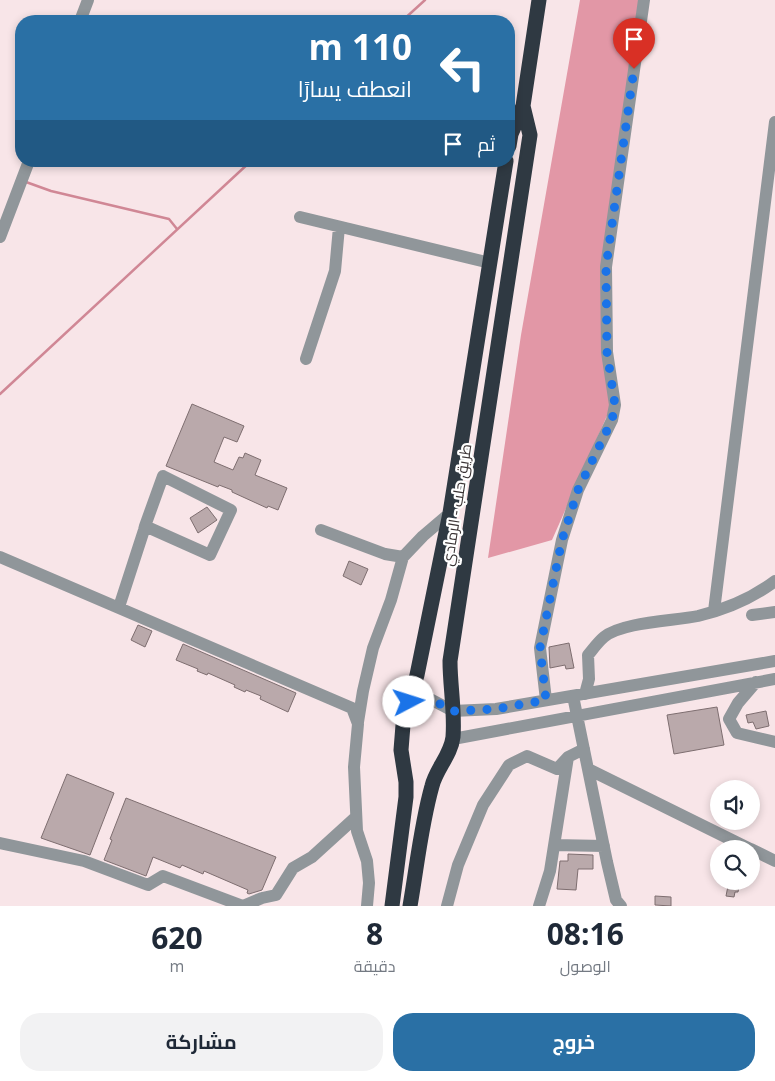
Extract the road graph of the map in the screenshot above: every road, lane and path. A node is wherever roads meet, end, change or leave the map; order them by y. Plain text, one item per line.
1 (88, 0) edge
2 (539, 0) edge
3 (644, 0) edge
4 (82, 15) edge
5 (523, 106) junction
6 (775, 122) edge
7 (515, 125) edge
8 (27, 167) edge
9 (505, 167) edge
10 (300, 217) dead end
11 (339, 227) junction
12 (0, 237) edge
13 (490, 263) junction
14 (306, 359) dead end
15 (450, 513) junction
16 (145, 526) junction
17 (321, 530) dead end
18 (0, 557) edge
19 (403, 557) junction
20 (775, 581) edge
21 (119, 607) junction
22 (714, 611) junction
23 (775, 612) edge
24 (752, 615) dead end
25 (775, 661) edge
26 (775, 679) edge
27 (756, 682) junction
28 (579, 695) junction
29 (546, 700) junction
30 (409, 702) junction
31 (508, 707) junction
32 (454, 711) junction
33 (577, 716) junction
34 (358, 724) junction
35 (510, 728) junction
36 (453, 739) junction
37 (775, 742) edge
38 (584, 749) junction
39 (568, 757) junction
40 (588, 769) junction
41 (356, 817) junction
42 (733, 840) edge
43 (0, 843) edge
44 (554, 845) junction
45 (604, 846) junction
46 (760, 854) edge
47 (775, 861) edge
48 (543, 893) junction
49 (618, 904) edge
50 (367, 906) edge
51 (392, 906) edge
52 (410, 906) edge
53 (447, 906) edge
54 (536, 906) edge
55 (539, 906) edge

1 - 4 street
2 - 5 highway, طريق حلب - الرمادي
3 - 29 street
5 - 7 highway, طريق حلب - الرمادي
5 - 32 highway, طريق حلب - الرمادي
6 - 22 street
8 - 12 street
9 - 13 highway, طريق حلب - الرمادي
10 - 11 street
11 - 13 street
11 - 14 street
13 - 15 highway, طريق حلب - الرمادي
15 - 19 street
15 - 30 highway, طريق حلب - الرمادي
16 - 16 street
16 - 21 street
17 - 19 street
18 - 21 street
19 - 34 street
20 - 22 street
21 - 34 street
22 - 28 street
23 - 24 street
25 - 28 street
26 - 27 street
27 - 33 street
27 - 37 street
28 - 29 street
28 - 33 street
29 - 31 street
30 - 32 street
30 - 51 highway, طريق حلب - الرمادي
31 - 32 street
31 - 35 street
32 - 36 highway, طريق حلب - الرمادي
33 - 35 street
33 - 38 street
34 - 41 street
35 - 36 street
36 - 52 highway, طريق حلب - الرمادي
38 - 39 street
38 - 40 street
39 - 44 street
39 - 53 street
40 - 42 street
40 - 45 street
41 - 43 street
41 - 50 street
44 - 45 street
44 - 48 street
45 - 49 street
46 - 47 street
48 - 54 street
48 - 55 street

